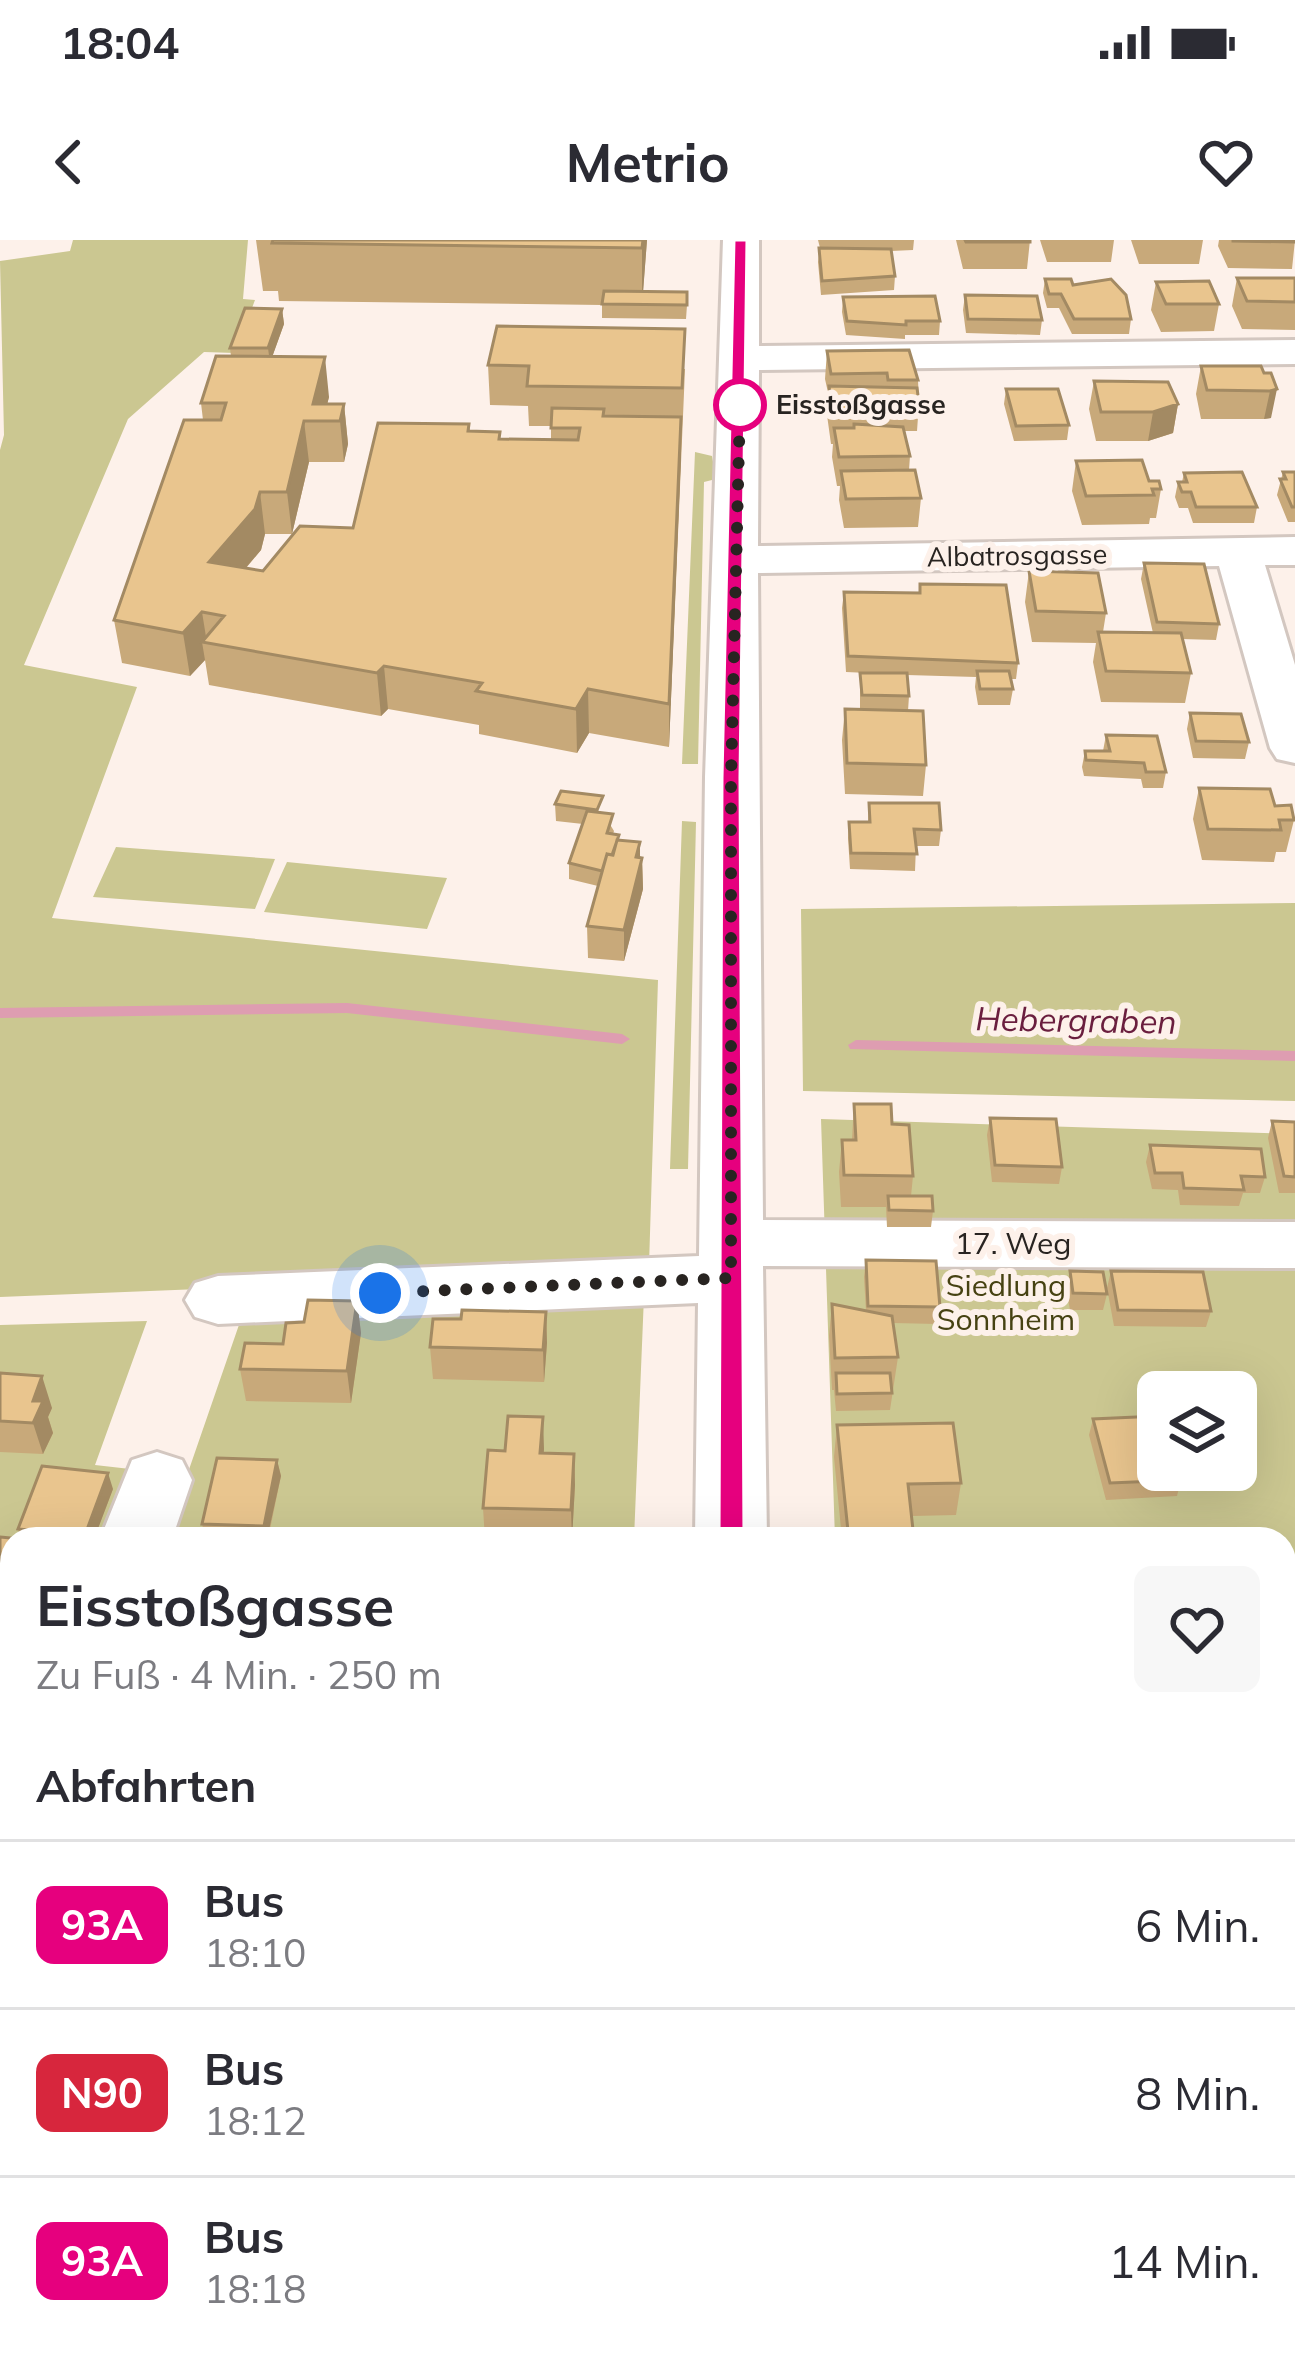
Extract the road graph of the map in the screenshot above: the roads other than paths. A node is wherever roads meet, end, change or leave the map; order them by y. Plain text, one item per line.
1 (740, 240) edge
2 (1295, 352) edge
3 (740, 358) junction
4 (1295, 551) edge
5 (1238, 552) junction
6 (738, 560) junction
7 (1295, 748) edge
8 (1295, 1245) edge
9 (731, 1260) junction
10 (218, 1300) dead end
11 (731, 1527) edge

1 - 3 street
2 - 3 street
3 - 6 street
4 - 5 street, Albatrosgasse
5 - 6 street, Albatrosgasse
5 - 7 street
6 - 9 street
8 - 9 street, 17. Weg
9 - 10 street, 17. Weg
9 - 11 street

